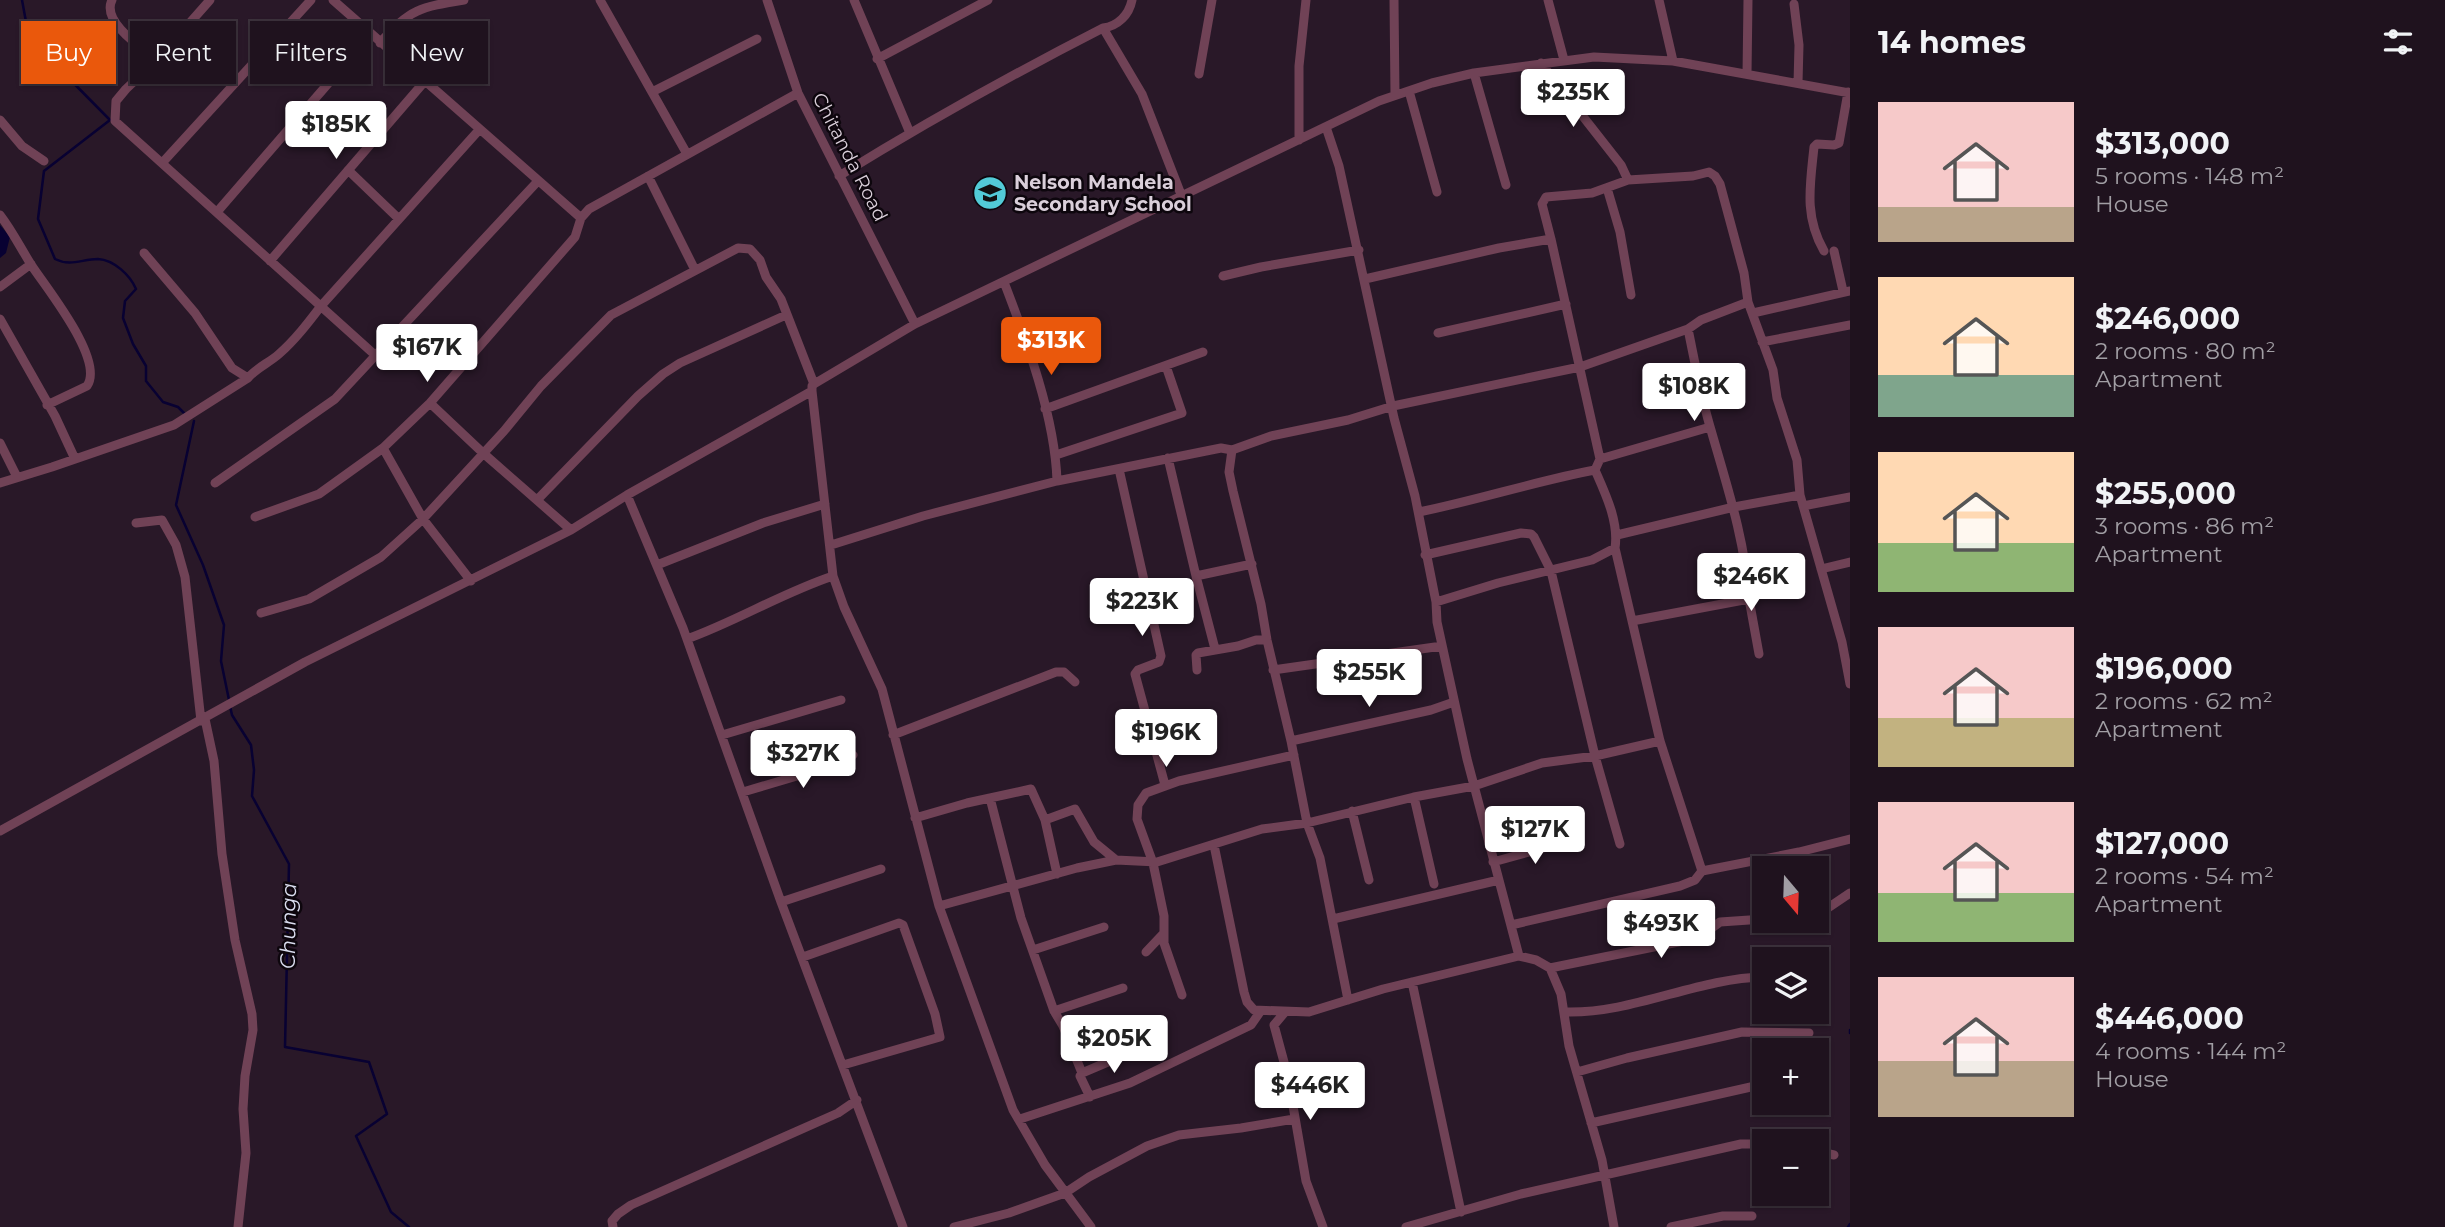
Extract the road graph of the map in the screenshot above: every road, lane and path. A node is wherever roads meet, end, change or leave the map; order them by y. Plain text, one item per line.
1 (113, 0) edge
2 (210, 0) edge
3 (311, 0) edge
4 (333, 0) edge
5 (464, 0) edge
6 (600, 0) edge
7 (766, 0) edge
8 (854, 0) edge
9 (988, 0) edge
10 (1132, 0) edge
11 (1212, 0) edge
12 (1306, 0) edge
13 (1394, 0) edge
14 (1548, 0) edge
15 (1658, 0) edge
16 (1748, 0) edge
17 (1794, 4) dead end
18 (191, 21) edge
19 (356, 21) edge
20 (1102, 28) junction
21 (371, 34) edge
22 (130, 37) edge
23 (757, 39) dead end
24 (380, 43) junction
25 (385, 47) edge
26 (877, 59) junction
27 (1564, 60) junction
28 (1673, 61) junction
29 (1541, 63) junction
30 (1474, 73) junction
31 (1199, 74) dead end
32 (1747, 74) junction
33 (1798, 83) junction
34 (131, 84) edge
35 (328, 84) edge
36 (422, 84) edge
37 (428, 84) edge
38 (1409, 91) junction
39 (652, 92) junction
40 (798, 93) junction
41 (1849, 93) edge
42 (1395, 95) junction
43 (0, 120) edge
44 (1326, 127) junction
45 (480, 130) junction
46 (909, 133) junction
47 (1299, 140) junction
48 (687, 154) junction
49 (44, 161) dead end
50 (163, 162) junction
51 (348, 170) junction
52 (648, 176) junction
53 (839, 176) junction
54 (1628, 180) junction
55 (538, 181) junction
56 (1506, 186) dead end
57 (1607, 188) junction
58 (1437, 192) dead end
59 (1182, 197) junction
60 (217, 212) junction
61 (0, 215) edge
62 (581, 218) junction
63 (399, 219) junction
64 (1551, 239) junction
65 (1359, 250) junction
66 (144, 253) dead end
67 (270, 261) junction
68 (31, 264) junction
69 (695, 271) junction
70 (1223, 276) dead end
71 (1365, 279) junction
72 (1004, 282) junction
73 (0, 287) edge
74 (1846, 291) edge
75 (1631, 295) dead end
76 (1748, 302) junction
77 (1566, 304) junction
78 (321, 306) junction
79 (1753, 313) junction
80 (786, 315) junction
81 (0, 319) edge
82 (915, 324) junction
83 (1850, 324) edge
84 (1688, 329) junction
85 (1438, 333) dead end
86 (1762, 342) junction
87 (1203, 352) dead end
88 (374, 355) junction
89 (1166, 366) junction
90 (1580, 367) junction
91 (248, 378) junction
92 (813, 388) junction
93 (430, 403) junction
94 (47, 405) junction
95 (1393, 406) junction
96 (1045, 409) junction
97 (1710, 427) junction
98 (0, 443) edge
99 (383, 448) junction
100 (1232, 450) junction
101 (483, 453) junction
102 (1056, 455) junction
103 (1168, 458) junction
104 (75, 459) junction
105 (1600, 459) junction
106 (1119, 469) junction
107 (1595, 470) junction
108 (17, 477) junction
109 (1057, 481) junction
110 (0, 482) edge
111 (215, 483) dead end
112 (627, 495) junction
113 (1800, 495) junction
114 (1850, 497) edge
115 (537, 500) junction
116 (825, 504) junction
117 (1803, 506) junction
118 (1734, 507) junction
119 (1419, 512) junction
120 (255, 517) dead end
121 (423, 519) junction
122 (136, 523) dead end
123 (571, 530) junction
124 (1617, 535) junction
125 (831, 545) junction
126 (1615, 548) junction
127 (1425, 555) junction
128 (1850, 562) edge
129 (1252, 564) junction
130 (657, 565) junction
131 (1821, 569) junction
132 (1551, 571) junction
133 (832, 576) junction
134 (1196, 576) junction
135 (471, 581) junction
136 (1749, 599) junction
137 (1436, 602) junction
138 (261, 613) dead end
139 (1632, 621) junction
140 (687, 639) junction
141 (1266, 640) junction
142 (1846, 642) edge
143 (1442, 646) junction
144 (1215, 649) junction
145 (1759, 654) dead end
146 (1197, 670) dead end
147 (1273, 670) junction
148 (1075, 681) dead end
149 (1850, 684) edge
150 (841, 700) dead end
151 (1454, 702) junction
152 (203, 720) junction
153 (893, 734) junction
154 (722, 735) junction
155 (1291, 741) junction
156 (1660, 741) junction
157 (853, 755) dead end
158 (1294, 755) junction
159 (1595, 756) junction
160 (1165, 785) junction
161 (1474, 786) junction
162 (743, 792) junction
163 (1415, 797) junction
164 (990, 798) junction
165 (1352, 811) junction
166 (915, 818) junction
167 (1045, 820) junction
168 (1307, 823) junction
169 (0, 831) edge
170 (1850, 839) edge
171 (1569, 841) dead end
172 (1620, 844) dead end
173 (1214, 845) junction
174 (1116, 860) junction
175 (1493, 862) junction
176 (1153, 863) junction
177 (881, 869) dead end
178 (1702, 870) junction
179 (1057, 874) junction
180 (1369, 880) dead end
181 (1499, 880) junction
182 (1434, 884) dead end
183 (1012, 886) junction
184 (1850, 893) edge
185 (781, 902) junction
186 (939, 906) junction
187 (1829, 907) edge
188 (1333, 919) junction
189 (1752, 920) edge
190 (1511, 925) junction
191 (1104, 927) dead end
192 (1163, 934) junction
193 (1033, 950) junction
194 (1146, 952) dead end
195 (1519, 956) junction
196 (803, 957) junction
197 (1550, 968) junction
198 (1752, 977) edge
199 (1412, 982) junction
200 (1123, 988) dead end
201 (1182, 995) dead end
202 (1348, 1000) junction
203 (1054, 1010) junction
204 (1259, 1012) junction
205 (1284, 1012) junction
206 (1565, 1012) junction
207 (1809, 1033) dead end
208 (1136, 1050) dead end
209 (843, 1065) junction
210 (1577, 1072) junction
211 (1082, 1073) junction
212 (1752, 1087) edge
213 (1090, 1097) junction
214 (857, 1100) junction
215 (1020, 1119) junction
216 (1294, 1119) junction
217 (1591, 1123) junction
218 (1752, 1144) edge
219 (1829, 1154) edge
220 (1834, 1155) dead end
221 (1605, 1174) junction
222 (1065, 1193) junction
223 (1461, 1212) junction
224 (1752, 1216) dead end
225 (238, 1227) edge
226 (613, 1227) edge
227 (903, 1227) edge
228 (954, 1227) edge
229 (1091, 1227) edge
230 (1323, 1227) edge
231 (1406, 1227) edge
232 (1614, 1227) edge
233 (1671, 1227) edge

1 - 22 street
2 - 18 street
3 - 50 street
4 - 19 street
5 - 24 street
6 - 39 street
7 - 40 street, Chitanda Road
8 - 26 street
9 - 26 street
10 - 20 street
11 - 31 street
12 - 47 street
13 - 42 street
14 - 27 street
15 - 28 street
16 - 32 street
17 - 33 street
20 - 46 street
20 - 59 street
21 - 24 street
23 - 39 street
24 - 25 street
26 - 46 street
27 - 28 street
27 - 29 street
28 - 32 street
29 - 30 street
29 - 54 street
30 - 38 street
30 - 56 street
32 - 33 street
33 - 41 street
34 - 50 street
35 - 60 street
36 - 51 street
37 - 45 street
38 - 42 street
38 - 58 street
39 - 48 street
40 - 48 street
40 - 53 street, Chitanda Road
41 - 74 street
42 - 44 street
43 - 49 street
44 - 47 street
44 - 65 street
45 - 55 street
45 - 63 street
46 - 53 street
47 - 59 street
48 - 52 street
50 - 60 street
51 - 63 street
51 - 67 street
52 - 62 street
52 - 69 street
53 - 82 street, Chitanda Road
54 - 57 street
54 - 76 street
55 - 62 street
55 - 88 street
57 - 64 street
57 - 75 street
59 - 72 street
60 - 67 street
61 - 68 street
62 - 93 street
63 - 78 street
64 - 71 street
64 - 77 street
65 - 70 street
65 - 71 street
66 - 91 street
67 - 78 street
68 - 73 street
68 - 94 street
69 - 80 street
69 - 101 street
71 - 95 street
72 - 82 street
72 - 96 street
74 - 79 street
76 - 79 street
76 - 84 street
77 - 85 street
77 - 90 street
78 - 88 street
78 - 91 street
79 - 86 street
80 - 92 street
80 - 115 street
81 - 94 street
82 - 92 street
83 - 86 street
84 - 90 street
84 - 97 street
86 - 113 street
87 - 89 street
88 - 111 street
89 - 96 street
89 - 102 street
90 - 95 street
90 - 105 street
91 - 104 street
92 - 112 street
92 - 116 street
93 - 99 street
93 - 101 street
94 - 104 street
95 - 100 street
95 - 119 street
96 - 102 street
97 - 105 street
97 - 118 street
98 - 108 street
99 - 120 street
99 - 121 street
100 - 103 street
100 - 129 street
101 - 115 street
101 - 121 street
102 - 109 street
103 - 106 street
103 - 134 street
104 - 108 street
105 - 107 street
106 - 109 street
106 - 160 street
107 - 119 street
107 - 124 street
108 - 110 street
109 - 125 street
112 - 123 street
112 - 130 street
113 - 117 street
113 - 118 street
114 - 117 street
115 - 123 street
116 - 125 street
116 - 130 street
117 - 131 street
118 - 124 street
118 - 136 street
119 - 127 street
121 - 135 street
121 - 138 street
122 - 152 street
123 - 135 street
124 - 126 street
125 - 133 street
126 - 132 street
126 - 139 street
127 - 132 street
127 - 137 street
128 - 131 street
129 - 134 street
129 - 141 street
130 - 140 street
131 - 142 street
132 - 137 street
132 - 159 street
133 - 140 street
133 - 153 street
134 - 144 street
135 - 152 street
136 - 139 street
136 - 145 street
137 - 143 street
139 - 156 street
140 - 154 street
141 - 144 street
141 - 147 street
142 - 149 street
143 - 147 street
143 - 151 street
144 - 146 street
147 - 155 street
148 - 153 street
150 - 154 street
151 - 155 street
151 - 161 street
152 - 169 street
152 - 225 street
153 - 166 street
154 - 162 street
155 - 158 street
156 - 159 street
156 - 178 street
157 - 162 street
158 - 160 street
158 - 168 street
159 - 161 street
159 - 172 street
160 - 176 street
161 - 163 street
161 - 175 street
162 - 185 street
163 - 165 street
163 - 182 street
164 - 166 street
164 - 167 street
164 - 183 street
165 - 168 street
165 - 180 street
166 - 186 street
167 - 174 street
167 - 179 street
168 - 173 street
168 - 188 street
170 - 178 street
171 - 175 street
173 - 176 street
173 - 204 street
174 - 176 street
174 - 179 street
175 - 181 street
176 - 192 street
177 - 185 street
178 - 190 street
179 - 183 street
181 - 188 street
181 - 190 street
183 - 186 street
183 - 193 street
184 - 187 street
185 - 196 street
186 - 215 street
188 - 202 street
189 - 197 street
190 - 195 street
191 - 193 street
192 - 194 street
192 - 201 street
193 - 203 street
195 - 197 street
195 - 199 street
196 - 209 street
196 - 209 street
197 - 206 street
198 - 206 street
199 - 202 street
199 - 223 street
200 - 203 street
202 - 205 street
203 - 211 street
204 - 205 street
204 - 213 street
205 - 216 street
206 - 210 street
207 - 210 street
208 - 211 street
209 - 214 street
210 - 217 street
211 - 213 street
212 - 217 street
213 - 215 street
214 - 226 street
214 - 227 street
215 - 222 street
216 - 222 street
216 - 230 street
217 - 221 street
218 - 221 street
219 - 220 street
221 - 223 street
221 - 232 street
222 - 228 street
222 - 229 street
223 - 231 street
224 - 233 street

